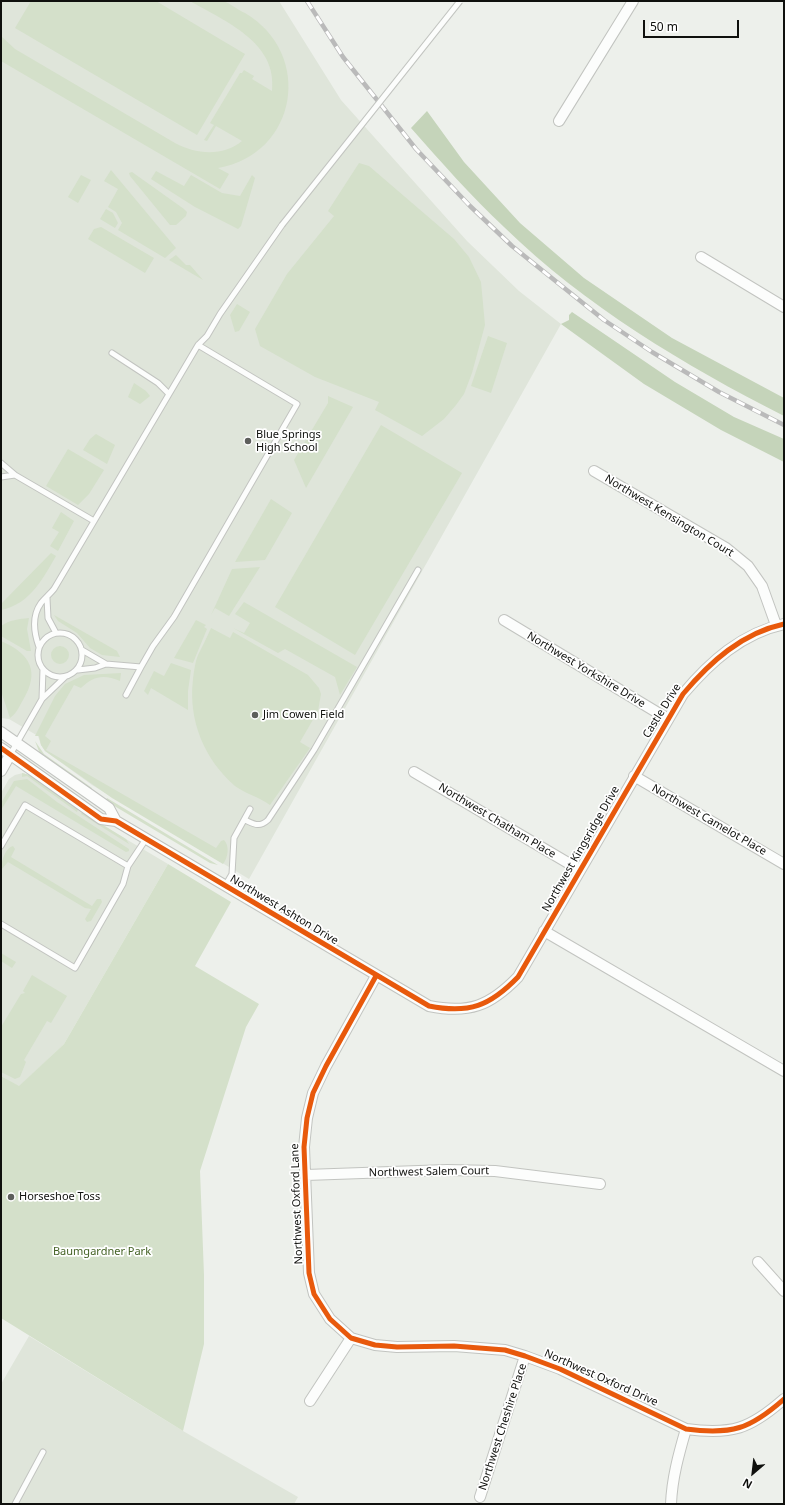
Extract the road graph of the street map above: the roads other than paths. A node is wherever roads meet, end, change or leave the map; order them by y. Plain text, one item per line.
1 (460, 1) edge
2 (633, 1) edge
3 (559, 121) dead end
4 (701, 257) dead end
5 (784, 306) edge
6 (198, 345) junction
7 (112, 353) dead end
8 (169, 394) junction
9 (1, 463) edge
10 (594, 471) dead end
11 (15, 475) junction
12 (1, 477) edge
13 (94, 521) junction
14 (418, 570) dead end
15 (47, 598) junction
16 (504, 620) dead end
17 (780, 625) edge
18 (56, 633) junction
19 (39, 647) junction
20 (82, 650) junction
21 (106, 664) junction
22 (141, 667) junction
23 (43, 669) junction
24 (78, 670) junction
25 (65, 677) junction
26 (126, 695) dead end
27 (42, 699) junction
28 (668, 719) junction
29 (1, 732) edge
30 (17, 743) junction
31 (1, 748) edge
32 (10, 755) junction
33 (1, 771) edge
34 (414, 772) dead end
35 (634, 776) junction
36 (250, 809) dead end
37 (244, 820) junction
38 (116, 822) junction
39 (146, 839) junction
40 (1, 846) edge
41 (784, 864) edge
42 (128, 866) junction
43 (580, 870) junction
44 (225, 886) junction
45 (1, 924) edge
46 (544, 931) junction
47 (376, 976) junction
48 (784, 1071) edge
49 (306, 1175) junction
50 (600, 1184) dead end
51 (758, 1262) dead end
52 (784, 1291) edge
53 (351, 1338) junction
54 (525, 1356) junction
55 (784, 1398) edge
56 (310, 1401) dead end
57 (686, 1429) junction
58 (43, 1452) dead end
59 (480, 1497) dead end
60 (15, 1504) edge
61 (672, 1504) edge

1 - 6 lane, bridge
2 - 3 street
4 - 5 street
6 - 8 lane
6 - 22 lane
7 - 8 lane
8 - 13 lane
9 - 11 lane
10 - 17 street, Northwest Kensington Court
11 - 12 lane
11 - 13 lane
13 - 15 lane
14 - 37 lane
15 - 18 lane
15 - 19 lane
16 - 28 street, Northwest Yorkshire Drive
17 - 28 street, Castle Drive
18 - 19 lane
18 - 20 lane
19 - 23 lane
20 - 21 lane
20 - 24 lane
21 - 22 lane
21 - 24 lane
22 - 26 lane
23 - 25 lane
23 - 27 lane
24 - 25 lane
25 - 27 lane
27 - 30 lane
28 - 35 street, Castle Drive
29 - 30 street, Northwest Ashton Drive
30 - 32 lane
30 - 38 street, Northwest Ashton Drive
31 - 32 street, Northwest Ashton Drive
32 - 33 street
32 - 38 street, Northwest Ashton Drive
34 - 43 street, Northwest Chatham Place
35 - 41 street, Northwest Camelot Place
35 - 43 street, Northwest Kingsridge Drive
36 - 37 lane
37 - 44 lane
38 - 39 street, Northwest Ashton Drive
39 - 42 lane
39 - 44 street, Northwest Ashton Drive
40 - 42 lane
42 - 45 lane
43 - 46 street, Northwest Kingsridge Drive
44 - 47 street, Northwest Ashton Drive
46 - 47 street, Northwest Ashton Drive
46 - 48 street
47 - 49 street, Northwest Oxford Lane
49 - 50 street, Northwest Salem Court
49 - 53 street, Northwest Oxford Lane
51 - 52 street
53 - 54 street, Northwest Oxford Drive
53 - 56 street
54 - 57 street, Northwest Oxford Drive
54 - 59 street, Northwest Cheshire Place
55 - 57 street, Northwest Oxford Drive
57 - 61 street
58 - 60 lane

